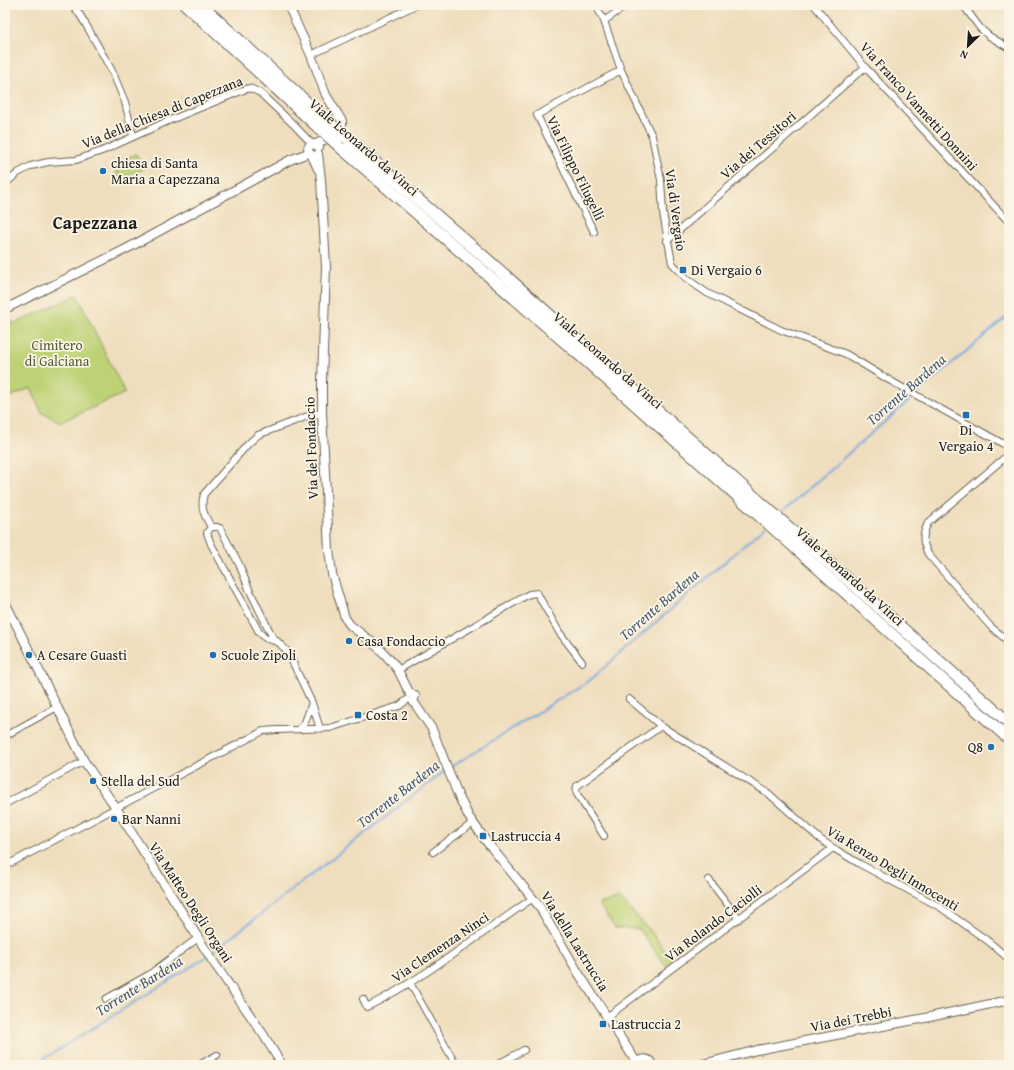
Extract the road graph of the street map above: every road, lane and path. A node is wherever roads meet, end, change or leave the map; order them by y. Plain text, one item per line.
1 (72, 5) edge
2 (186, 5) edge
3 (201, 5) edge
4 (288, 5) edge
5 (416, 5) edge
6 (596, 5) edge
7 (627, 5) edge
8 (814, 5) edge
9 (963, 5) edge
10 (604, 21) junction
11 (1009, 48) edge
12 (311, 55) junction
13 (866, 67) junction
14 (621, 70) junction
15 (324, 126) junction
16 (133, 136) junction
17 (313, 150) junction
18 (5, 184) edge
19 (1009, 222) edge
20 (594, 232) dead end
21 (667, 241) junction
22 (5, 310) edge
23 (322, 413) junction
24 (1009, 447) edge
25 (1009, 454) edge
26 (211, 527) junction
27 (5, 602) edge
28 (269, 629) junction
29 (259, 632) junction
30 (277, 642) junction
31 (1009, 642) edge
32 (582, 662) dead end
33 (398, 670) junction
34 (410, 698) junction
35 (629, 700) dead end
36 (312, 703) junction
37 (57, 707) junction
38 (1009, 723) edge
39 (661, 726) junction
40 (300, 729) junction
41 (320, 729) junction
42 (5, 736) edge
43 (1009, 739) edge
44 (84, 760) junction
45 (450, 774) joint
46 (5, 804) edge
47 (116, 808) junction
48 (473, 823) junction
49 (604, 836) dead end
50 (833, 848) junction
51 (433, 852) dead end
52 (5, 866) edge
53 (709, 880) dead end
54 (533, 898) junction
55 (739, 919) junction
56 (198, 938) junction
57 (1009, 959) edge
58 (410, 983) junction
59 (106, 999) dead end
60 (363, 999) dead end
61 (1009, 1000) edge
62 (607, 1017) junction
63 (524, 1050) dead end
64 (217, 1055) dead end
65 (637, 1064) edge
66 (705, 1064) edge
67 (198, 1065) edge
68 (282, 1065) edge
69 (456, 1065) edge
70 (496, 1065) edge
71 (652, 1065) edge

1 - 16 street
2 - 15 highway, Viale Leonardo da Vinci
3 - 15 highway, Viale Leonardo da Vinci
4 - 12 street
5 - 12 street
6 - 10 street, Via di Vergaio
7 - 10 street
8 - 13 street, Via Franco Vannetti Donnini
9 - 11 street
10 - 14 street, Via di Vergaio
12 - 17 street
13 - 19 street, Via Franco Vannetti Donnini
13 - 21 street, Via dei Tessitori
14 - 20 street, Via Filippo Filugelli
14 - 21 street, Via di Vergaio
15 - 38 highway, Viale Leonardo da Vinci, bridge
15 - 43 highway, Viale Leonardo da Vinci, bridge
16 - 17 street, Via della Chiesa di Capezzana
16 - 18 street, Via della Chiesa di Capezzana
17 - 22 street
17 - 23 street, Via del Fondaccio
21 - 24 street, Via di Vergaio
23 - 26 street
23 - 33 street, Via del Fondaccio
25 - 31 street
26 - 28 street
26 - 29 street
27 - 37 street, Via Matteo Degli Organi
28 - 29 street
28 - 30 street
29 - 30 street
30 - 36 street
32 - 33 street
33 - 34 street, Via del Fondaccio
34 - 41 street
34 - 45 street, Via del Fondaccio
35 - 39 street, Via Renzo Degli Innocenti
36 - 40 street
36 - 41 street
37 - 42 street
37 - 44 street, Via Matteo Degli Organi
39 - 49 street
39 - 50 street, Via Renzo Degli Innocenti
40 - 41 street
40 - 47 street
44 - 46 street
44 - 47 street, Via Matteo Degli Organi
45 - 48 street, Via della Lastruccia
47 - 52 street
47 - 56 street, Via Matteo Degli Organi
48 - 51 street
48 - 54 street, Via della Lastruccia
50 - 55 street, Via Rolando Caciolli
50 - 57 street, Via Renzo Degli Innocenti
53 - 55 street
54 - 58 street, Via Clemenza Ninci
54 - 62 street, Via della Lastruccia
55 - 62 street, Via Rolando Caciolli
56 - 59 street
56 - 68 street, Via Matteo Degli Organi
58 - 60 street, Via Clemenza Ninci
58 - 69 street
61 - 66 street, Via dei Trebbi
62 - 65 street, Via della Lastruccia
63 - 70 street
64 - 67 street
65 - 71 street

